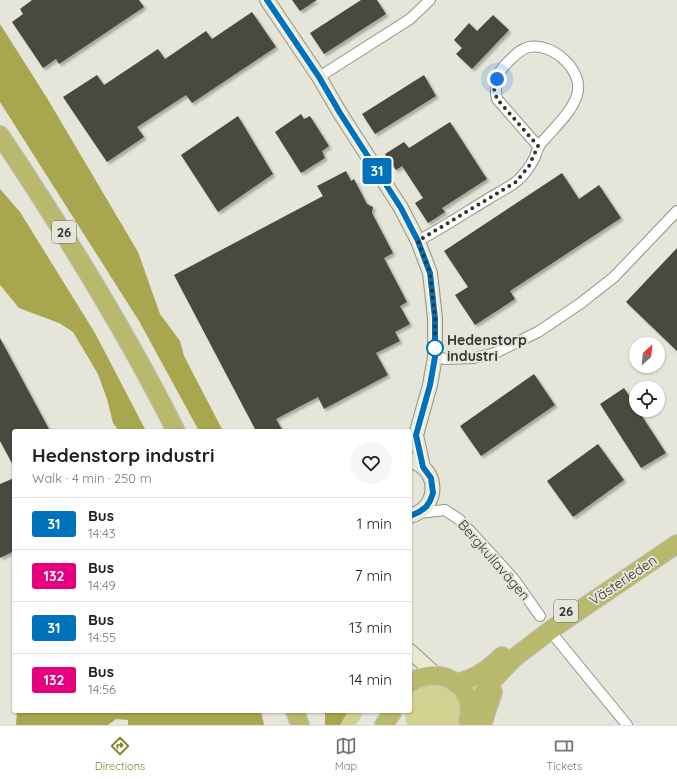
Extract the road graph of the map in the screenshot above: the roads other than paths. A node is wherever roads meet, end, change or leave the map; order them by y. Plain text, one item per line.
1 (267, 0) edge
2 (430, 0) edge
3 (319, 77) junction
4 (0, 135) edge
5 (538, 146) junction
6 (0, 151) edge
7 (677, 211) edge
8 (418, 241) junction
9 (435, 357) junction
10 (165, 429) edge
11 (175, 429) edge
12 (413, 439) edge
13 (416, 464) edge
14 (433, 493) junction
15 (445, 510) junction
16 (415, 514) edge
17 (677, 536) edge
18 (677, 544) edge
19 (540, 616) dead end
20 (556, 637) dead end
21 (412, 653) edge
22 (436, 675) junction
23 (412, 682) edge
24 (455, 682) junction
25 (285, 713) edge
26 (296, 713) edge
27 (392, 713) edge
28 (397, 713) edge
29 (472, 722) edge
30 (288, 725) edge
31 (300, 725) edge
32 (384, 725) edge
33 (399, 725) edge
34 (627, 725) edge

1 - 3 street
2 - 3 street
3 - 8 street
4 - 11 highway, 26
5 - 5 street
5 - 8 street
6 - 10 highway, 26
7 - 9 street
8 - 9 street
9 - 12 street
12 - 13 street
13 - 14 street
14 - 15 street
14 - 16 street
15 - 16 street, Bergkullavägen
15 - 19 street, Bergkullavägen
17 - 24 highway, Västerleden / 26
18 - 29 highway, Västerleden / 26
20 - 34 street
21 - 22 street
22 - 23 highway
22 - 24 highway
24 - 29 highway, 26
25 - 30 highway
26 - 31 highway
27 - 32 highway
28 - 33 highway

